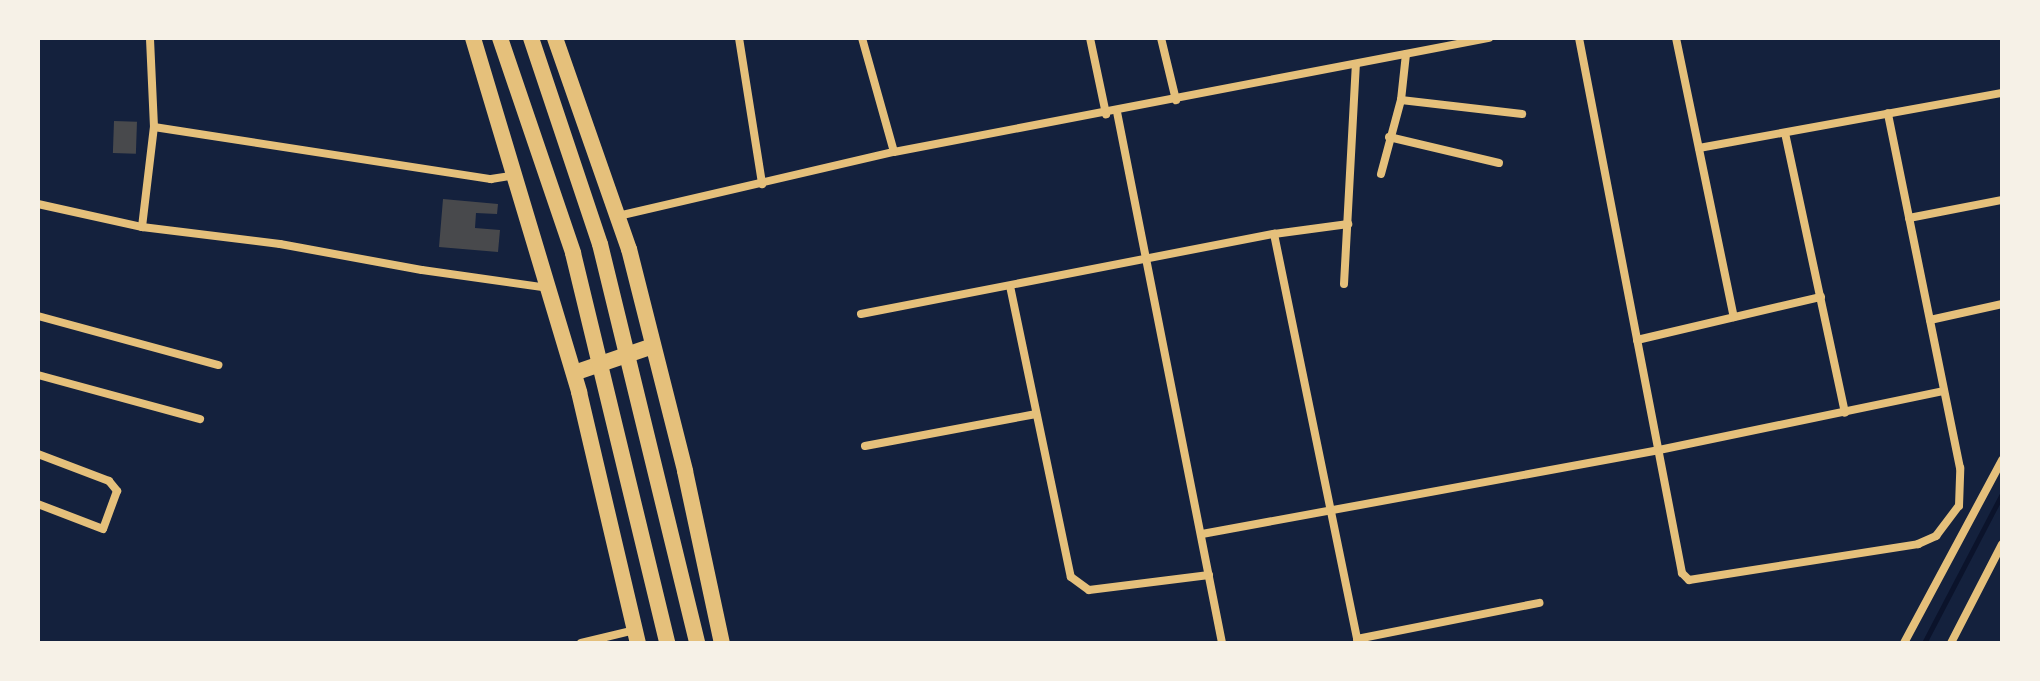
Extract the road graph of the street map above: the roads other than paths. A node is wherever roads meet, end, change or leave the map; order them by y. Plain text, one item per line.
1 (150, 38) edge
2 (473, 38) edge
3 (500, 38) edge
4 (531, 38) edge
5 (555, 38) edge
6 (739, 38) edge
7 (862, 38) edge
8 (1090, 38) edge
9 (1161, 38) edge
10 (1435, 38) edge
11 (1489, 38) edge
12 (1579, 38) edge
13 (1676, 38) edge
14 (1438, 49) junction
15 (1406, 54) junction
16 (1356, 64) junction
17 (2002, 93) edge
18 (1176, 100) junction
19 (1401, 100) junction
20 (1117, 112) junction
21 (1888, 113) junction
22 (1106, 114) junction
23 (1522, 114) dead end
24 (154, 127) junction
25 (1785, 133) junction
26 (1389, 137) junction
27 (1699, 148) junction
28 (894, 152) junction
29 (1499, 163) dead end
30 (1381, 174) dead end
31 (516, 175) junction
32 (762, 184) junction
33 (2002, 200) edge
34 (38, 204) edge
35 (618, 216) junction
36 (1909, 218) junction
37 (1348, 224) junction
38 (142, 227) junction
39 (1274, 234) junction
40 (1148, 261) junction
41 (1344, 284) dead end
42 (1010, 286) junction
43 (549, 288) junction
44 (1821, 297) junction
45 (2002, 304) edge
46 (861, 314) dead end
47 (38, 316) edge
48 (1734, 317) junction
49 (1930, 320) junction
50 (1637, 340) junction
51 (653, 346) junction
52 (218, 365) dead end
53 (574, 373) junction
54 (38, 375) edge
55 (1943, 391) junction
56 (1845, 413) junction
57 (1036, 414) junction
58 (200, 419) dead end
59 (865, 446) dead end
60 (1659, 450) junction
61 (38, 454) edge
62 (2002, 460) edge
63 (38, 504) edge
64 (1332, 511) junction
65 (1202, 534) junction
66 (2002, 544) edge
67 (1209, 575) junction
68 (1539, 603) dead end
69 (636, 636) edge
70 (1358, 641) edge
71 (581, 643) edge
72 (667, 643) edge
73 (697, 643) edge
74 (722, 643) edge
75 (1222, 643) edge
76 (1904, 643) edge
77 (1951, 643) edge

1 - 24 street
2 - 31 highway
3 - 72 highway
4 - 73 highway
5 - 35 highway
6 - 32 street
7 - 28 street
8 - 22 street
9 - 18 street
10 - 14 street
11 - 14 street
12 - 50 street
13 - 27 street
14 - 15 street
15 - 16 street
15 - 19 street
16 - 18 street
16 - 37 street
17 - 21 street
18 - 20 street
19 - 23 street
19 - 26 street
20 - 22 street
20 - 40 street
21 - 25 street
21 - 36 street
22 - 28 street
24 - 31 street
24 - 38 street
25 - 27 street
25 - 44 street
26 - 29 street
26 - 30 street
27 - 48 street
28 - 32 street
31 - 43 highway
32 - 35 street
33 - 36 street
34 - 38 street
35 - 51 highway
36 - 49 street
37 - 39 street
37 - 41 street
38 - 43 street
39 - 40 street
39 - 64 street
40 - 42 street
40 - 65 street
42 - 46 street
42 - 57 street
43 - 53 highway
44 - 48 street
44 - 56 street
45 - 49 street
47 - 52 street
48 - 50 street
49 - 55 street
50 - 60 street
51 - 53 highway
51 - 74 highway
53 - 69 highway
54 - 58 street
55 - 56 street
55 - 60 street
56 - 60 street
57 - 59 street
57 - 67 street
60 - 64 street
61 - 63 street
62 - 76 street
64 - 65 street
64 - 70 street
65 - 67 street
66 - 77 street
67 - 75 street
68 - 70 street
69 - 71 street

